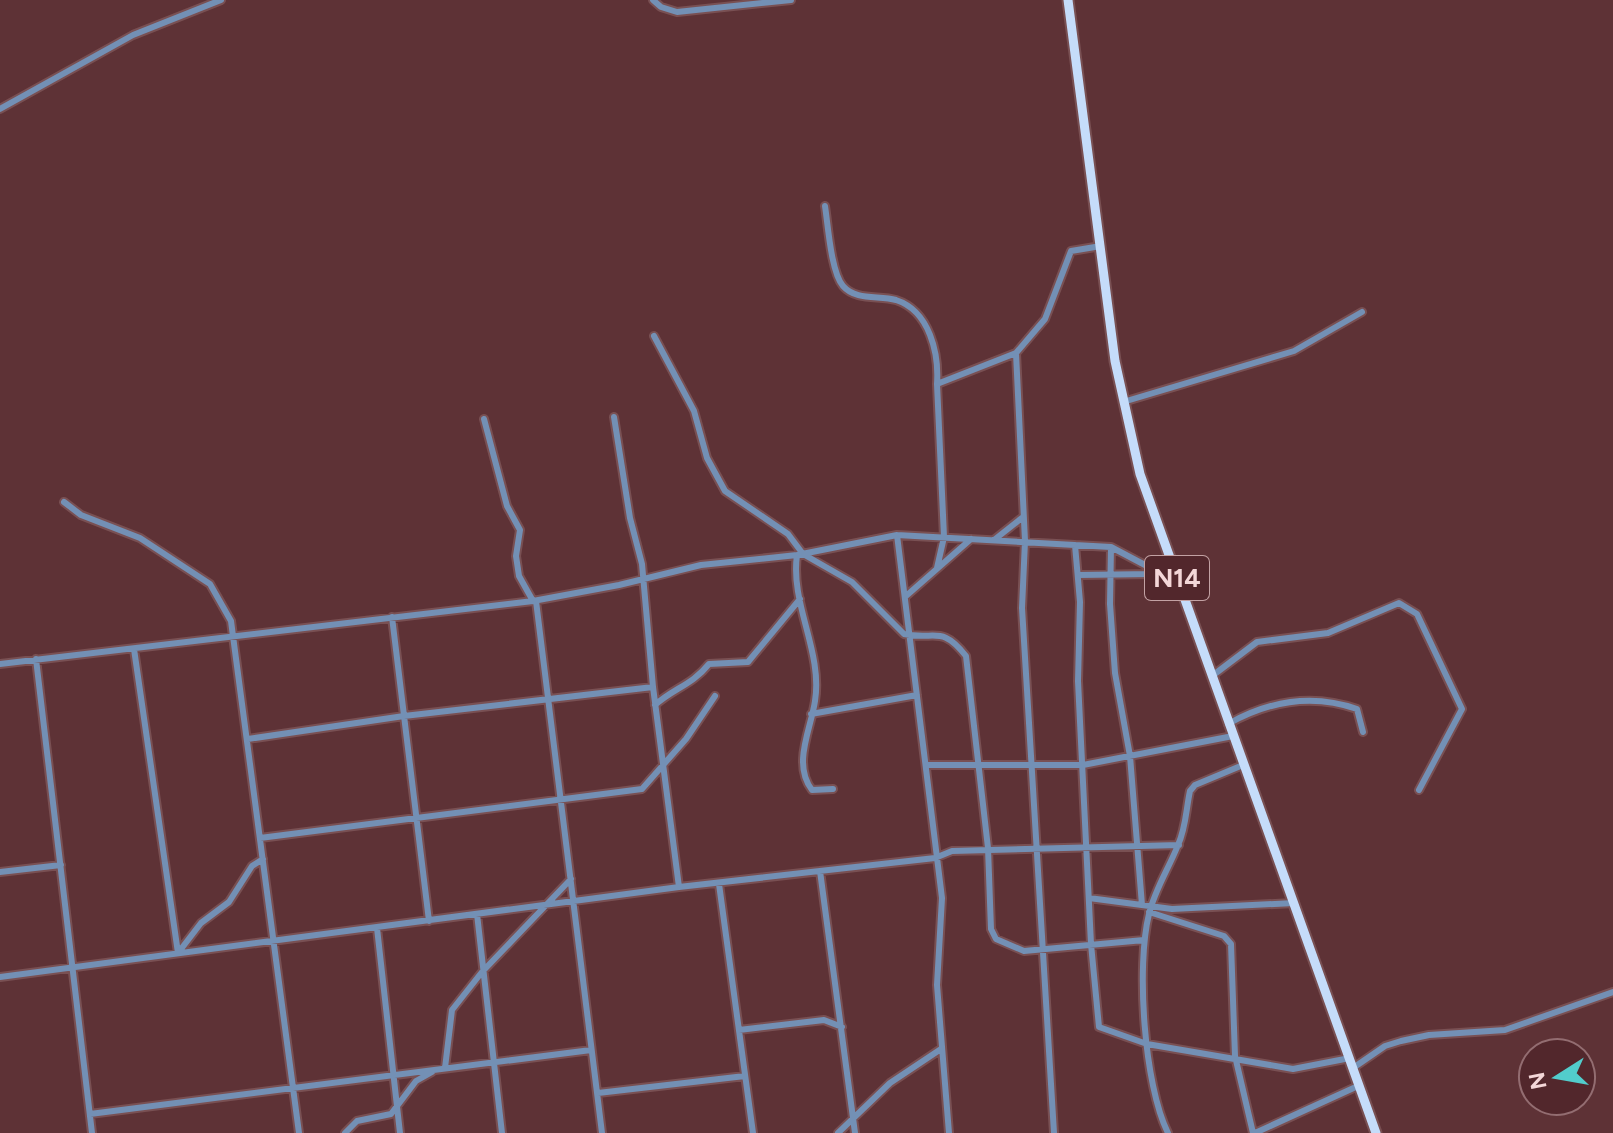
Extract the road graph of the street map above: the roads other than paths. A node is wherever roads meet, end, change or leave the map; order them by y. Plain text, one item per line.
1 (221, 0) edge
2 (652, 0) edge
3 (791, 0) edge
4 (1068, 0) edge
5 (0, 109) edge
6 (825, 206) dead end
7 (1101, 246) junction
8 (1362, 312) dead end
9 (654, 336) dead end
10 (1016, 353) junction
11 (937, 384) junction
12 (1123, 402) junction
13 (614, 417) dead end
14 (484, 419) dead end
15 (64, 502) dead end
16 (1023, 517) junction
17 (897, 535) junction
18 (944, 537) junction
19 (971, 539) junction
20 (994, 540) junction
21 (1025, 541) junction
22 (1075, 545) junction
23 (1111, 547) junction
24 (800, 554) junction
25 (937, 568) junction
26 (1110, 574) junction
27 (1157, 574) junction
28 (1078, 575) junction
29 (642, 577) junction
30 (1179, 583) junction
31 (906, 596) junction
32 (800, 599) junction
33 (534, 601) junction
34 (392, 617) junction
35 (911, 635) junction
36 (235, 636) junction
37 (134, 649) junction
38 (36, 659) junction
39 (0, 664) edge
40 (1212, 677) junction
41 (653, 687) junction
42 (917, 695) junction
43 (715, 696) dead end
44 (549, 699) junction
45 (655, 705) junction
46 (811, 714) junction
47 (404, 716) junction
48 (1228, 724) junction
49 (1363, 732) dead end
50 (1233, 736) junction
51 (248, 739) junction
52 (1130, 756) junction
53 (664, 765) junction
54 (928, 765) junction
55 (1083, 765) junction
56 (1243, 765) junction
57 (980, 766) junction
58 (1033, 766) junction
59 (833, 789) dead end
60 (1419, 790) dead end
61 (561, 799) junction
62 (419, 818) junction
63 (260, 838) junction
64 (1135, 844) junction
65 (1179, 845) junction
66 (1086, 846) junction
67 (988, 848) junction
68 (1038, 848) junction
69 (935, 858) junction
70 (263, 859) junction
71 (61, 865) junction
72 (820, 871) junction
73 (0, 872) edge
74 (571, 879) junction
75 (719, 884) junction
76 (679, 887) junction
77 (1089, 898) junction
78 (574, 902) junction
79 (1294, 903) junction
80 (1142, 905) junction
81 (543, 908) junction
82 (1150, 910) junction
83 (477, 914) junction
84 (429, 921) junction
85 (377, 928) junction
86 (1144, 940) junction
87 (274, 941) junction
88 (1091, 944) junction
89 (1043, 949) junction
90 (178, 953) junction
91 (71, 969) junction
92 (482, 972) junction
93 (0, 977) edge
94 (1613, 992) edge
95 (842, 1027) junction
96 (739, 1030) junction
97 (1147, 1044) junction
98 (941, 1049) junction
99 (591, 1050) junction
100 (1235, 1056) junction
101 (493, 1061) junction
102 (1351, 1063) junction
103 (442, 1068) junction
104 (393, 1074) junction
105 (745, 1076) junction
106 (293, 1086) junction
107 (1358, 1086) junction
108 (598, 1093) junction
109 (397, 1109) junction
110 (90, 1114) junction
111 (854, 1118) junction
112 (1280, 1123) junction
113 (92, 1133) edge
114 (299, 1133) edge
115 (345, 1133) edge
116 (400, 1133) edge
117 (502, 1133) edge
118 (602, 1133) edge
119 (753, 1133) edge
120 (838, 1133) edge
121 (855, 1133) edge
122 (949, 1133) edge
123 (1054, 1133) edge
124 (1168, 1133) edge
125 (1254, 1133) edge
126 (1284, 1133) edge
127 (1376, 1133) edge

1 - 5 street
2 - 3 street
4 - 7 main road, N14
6 - 11 street
7 - 10 street
7 - 12 main road, N14
8 - 12 street
9 - 24 street
10 - 11 street
10 - 16 street
11 - 18 street
12 - 30 main road, N14
13 - 29 street
14 - 33 street
15 - 36 street
16 - 20 street
16 - 21 street
17 - 18 street
17 - 24 street
17 - 31 street
18 - 19 street
18 - 25 street
19 - 20 street
19 - 25 street
20 - 21 street
21 - 22 street
21 - 58 street
22 - 23 street
22 - 28 street
23 - 26 street
23 - 27 street
24 - 29 street
24 - 32 street
24 - 35 street
25 - 31 street
26 - 27 street
26 - 28 street
26 - 52 street
27 - 30 street
28 - 55 street
29 - 33 street
29 - 41 street
30 - 40 main road, N14
31 - 35 street
32 - 45 street
32 - 46 street
33 - 34 street
33 - 44 street
34 - 36 street
34 - 47 street
35 - 42 street
35 - 57 street
36 - 37 street
36 - 51 street
37 - 38 street
37 - 90 street
38 - 39 street
38 - 71 street
40 - 48 main road, N14
40 - 60 street
41 - 44 street
41 - 45 street
42 - 46 street
42 - 54 street
43 - 53 street
44 - 47 street
44 - 61 street
45 - 53 street
46 - 59 street
47 - 51 street
47 - 62 street
48 - 49 street
48 - 50 main road, N14
50 - 52 street
50 - 56 main road, N14
51 - 63 street
52 - 55 street
52 - 64 street
53 - 61 street
53 - 76 street
54 - 57 street
54 - 69 street
55 - 58 street
55 - 66 street
56 - 65 street
56 - 79 main road, N14
57 - 58 street
57 - 67 street
58 - 68 street
61 - 62 street
61 - 74 street
62 - 63 street
62 - 84 street
63 - 70 street
64 - 65 street
64 - 66 street
64 - 80 street
65 - 82 street
66 - 68 street
66 - 77 street
67 - 68 street
67 - 69 street
67 - 89 street
68 - 89 street
69 - 72 street
69 - 98 street
70 - 87 street
70 - 90 street
71 - 73 street
71 - 91 street
72 - 75 street
72 - 95 street
74 - 78 street
74 - 81 street
75 - 76 street
75 - 96 street
76 - 78 street
77 - 80 street
77 - 88 street
78 - 81 street
78 - 99 street
79 - 82 street
79 - 102 main road, N14
80 - 82 street
81 - 83 street
81 - 92 street
82 - 86 street
82 - 100 street
83 - 84 street
83 - 92 street
84 - 85 street
85 - 87 street
85 - 104 street
86 - 88 street
86 - 97 street
87 - 90 street
87 - 106 street
88 - 89 street
88 - 97 street
89 - 123 street
90 - 91 street
91 - 93 street
91 - 110 street
92 - 101 street
92 - 103 street
94 - 102 street
95 - 96 street
95 - 111 street
96 - 105 street
97 - 100 street
97 - 124 street
98 - 111 street
98 - 122 street
99 - 101 street
99 - 108 street
100 - 102 street
100 - 125 street
101 - 103 street
101 - 117 street
102 - 107 main road, N14
103 - 104 street
103 - 109 street
104 - 106 street
104 - 109 street
105 - 108 street
105 - 119 street
106 - 110 street
106 - 114 street
107 - 112 street
107 - 127 main road, N14
108 - 118 street
109 - 115 street
109 - 116 street
110 - 113 street
111 - 120 street
111 - 121 street
112 - 125 street
112 - 126 street

